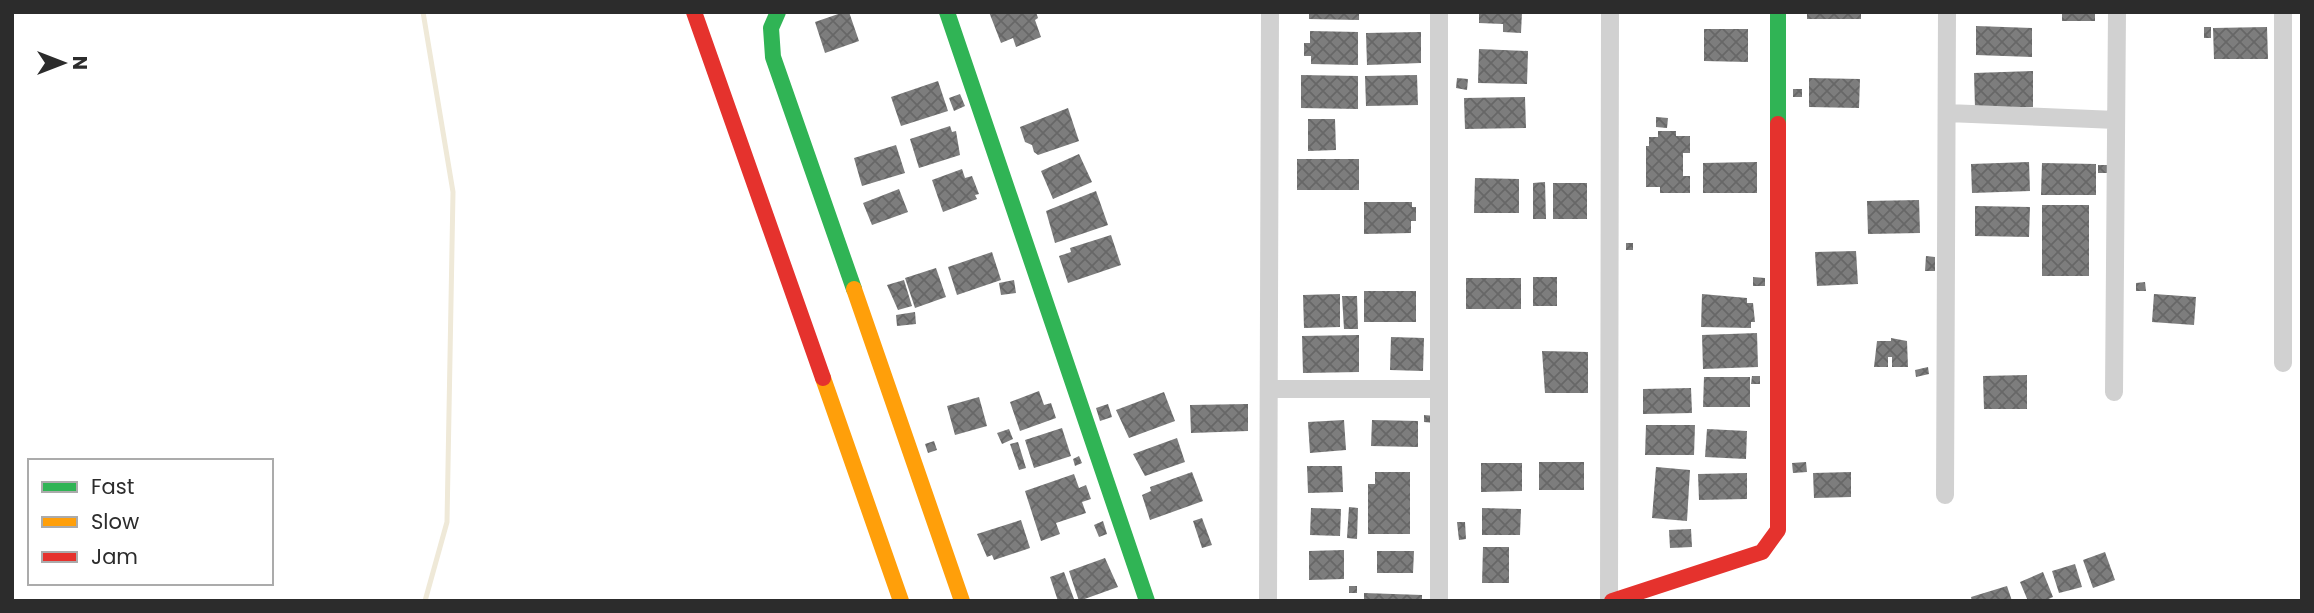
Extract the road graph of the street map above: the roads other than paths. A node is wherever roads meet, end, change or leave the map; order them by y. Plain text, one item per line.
1 (694, 12) edge
2 (778, 12) edge
3 (947, 12) edge
4 (1270, 12) edge
5 (1439, 12) edge
6 (1610, 12) edge
7 (1778, 12) edge
8 (1947, 12) edge
9 (2117, 12) edge
10 (2283, 12) edge
11 (1947, 113) junction
12 (2116, 120) junction
13 (2283, 363) dead end
14 (1269, 389) junction
15 (1439, 389) junction
16 (2114, 392) dead end
17 (1945, 495) dead end
18 (901, 601) edge
19 (962, 601) edge
20 (1147, 601) edge
21 (1268, 601) edge
22 (1439, 601) edge
23 (1611, 601) edge

1 - 18 street
2 - 19 street
3 - 20 street
4 - 14 street
5 - 15 street
6 - 23 street
7 - 23 street
8 - 11 street
9 - 12 street
10 - 13 street
11 - 12 street
11 - 17 street
12 - 16 street
14 - 15 street
14 - 21 street
15 - 22 street

